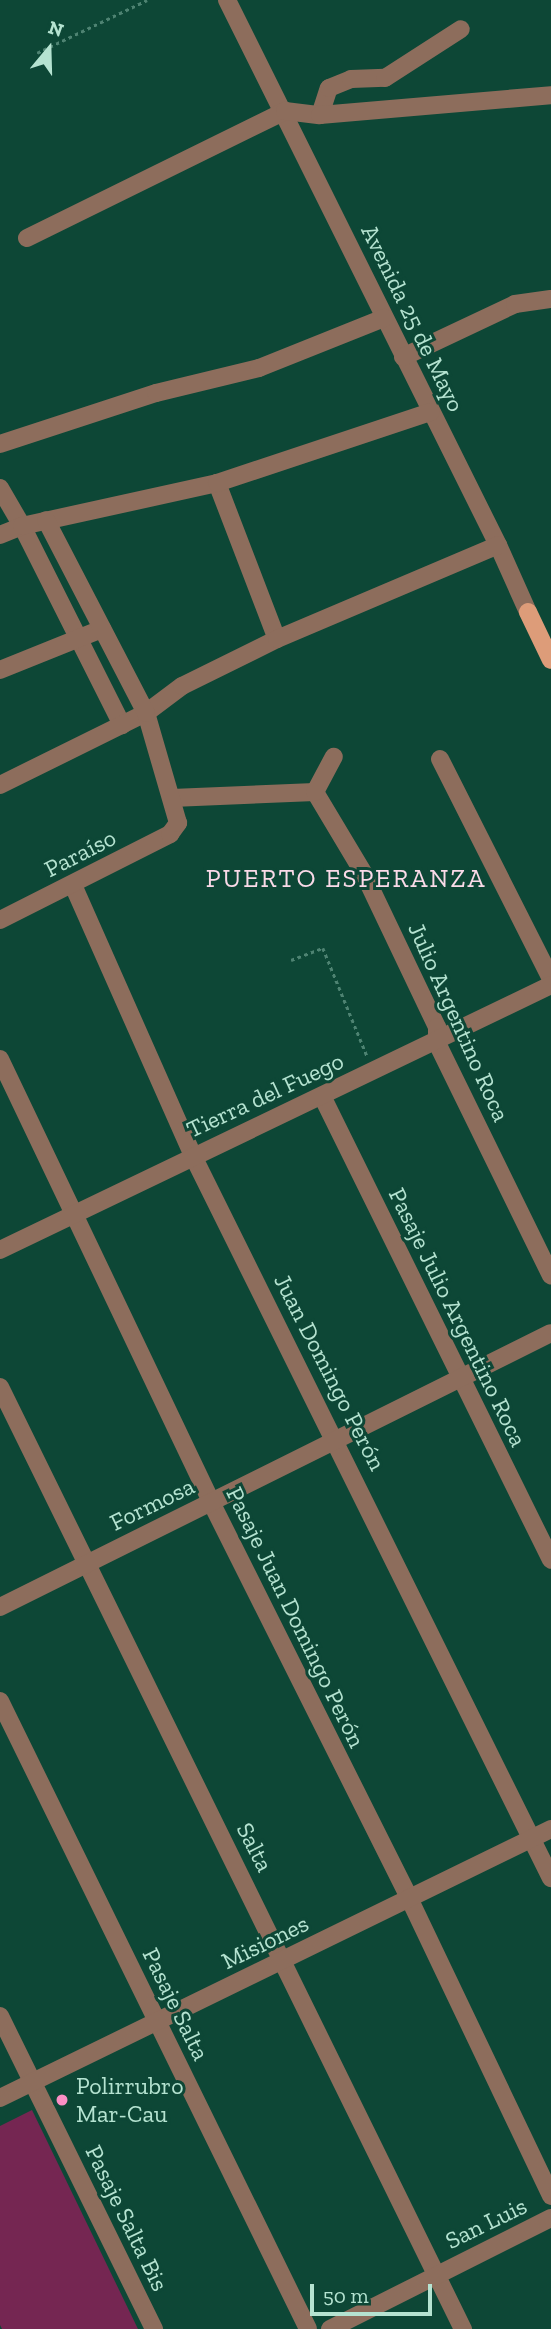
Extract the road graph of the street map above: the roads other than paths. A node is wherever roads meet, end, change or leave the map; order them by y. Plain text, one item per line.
1 (227, 0) edge
2 (461, 29) dead end
3 (551, 95) edge
4 (285, 111) junction
5 (320, 115) junction
6 (27, 238) dead end
7 (551, 299) edge
8 (384, 318) junction
9 (403, 357) junction
10 (431, 412) junction
11 (0, 444) edge
12 (217, 483) junction
13 (0, 488) edge
14 (46, 520) junction
15 (22, 526) junction
16 (0, 535) edge
17 (498, 545) junction
18 (528, 612) joint
19 (102, 629) junction
20 (78, 638) junction
21 (277, 639) junction
22 (551, 660) edge
23 (0, 670) edge
24 (146, 713) junction
25 (122, 725) junction
26 (334, 757) dead end
27 (440, 759) dead end
28 (0, 785) edge
29 (315, 792) junction
30 (172, 798) junction
31 (73, 885) junction
32 (0, 920) edge
33 (551, 979) edge
34 (551, 985) edge
35 (436, 1043) junction
36 (0, 1059) edge
37 (322, 1096) junction
38 (193, 1156) junction
39 (74, 1215) junction
40 (0, 1250) edge
41 (551, 1276) edge
42 (551, 1333) edge
43 (461, 1378) junction
44 (0, 1387) edge
45 (336, 1440) junction
46 (211, 1502) junction
47 (551, 1560) edge
48 (86, 1564) junction
49 (0, 1607) edge
50 (0, 1701) edge
51 (551, 1829) edge
52 (532, 1838) junction
53 (551, 1878) edge
54 (409, 1898) junction
55 (284, 1960) junction
56 (0, 2016) edge
57 (158, 2021) junction
58 (32, 2083) junction
59 (0, 2098) edge
60 (551, 2196) edge
61 (551, 2218) edge
62 (437, 2275) junction
63 (154, 2329) edge
64 (308, 2329) edge
65 (330, 2329) edge
66 (463, 2329) edge

1 - 4 street, Avenida 25 de Mayo
2 - 5 street
3 - 5 street
4 - 5 street
4 - 6 street
4 - 8 street, Avenida 25 de Mayo
7 - 9 street
8 - 9 street, Avenida 25 de Mayo
8 - 11 street
9 - 10 street, Avenida 25 de Mayo
10 - 12 street
10 - 17 street, Avenida 25 de Mayo
12 - 14 street
12 - 21 street
13 - 15 street
14 - 15 street
14 - 19 street
15 - 16 street
15 - 20 street
17 - 18 street, Avenida 25 de Mayo
17 - 21 street
18 - 22 main road, Avenida 25 de Mayo
19 - 20 street
19 - 24 street
20 - 23 street
20 - 25 street
21 - 24 street
24 - 25 street
24 - 30 street
25 - 28 street
26 - 29 street
27 - 33 street
29 - 30 street
29 - 35 street, Julio Argentino Roca
30 - 31 street, Paraíso
31 - 32 street, Paraíso
31 - 38 street, Juan Domingo Perón
34 - 35 street, Tierra del Fuego
35 - 37 street, Tierra del Fuego
35 - 41 street, Julio Argentino Roca
36 - 39 street, Pasaje Juan Domingo Perón
37 - 38 street, Tierra del Fuego
37 - 43 street, Pasaje Julio Argentino Roca
38 - 39 street, Tierra del Fuego
38 - 45 street, Juan Domingo Perón
39 - 40 street, Tierra del Fuego
39 - 46 street, Pasaje Juan Domingo Perón
42 - 43 street, Formosa
43 - 45 street, Formosa
43 - 47 street, Pasaje Julio Argentino Roca
44 - 48 street, Salta
45 - 46 street, Formosa
45 - 52 street, Juan Domingo Perón
46 - 48 street, Formosa
46 - 54 street, Pasaje Juan Domingo Perón
48 - 49 street, Formosa
48 - 55 street, Salta
50 - 57 street, Pasaje Salta
51 - 52 street, Misiones
52 - 53 street, Juan Domingo Perón
52 - 54 street, Misiones
54 - 55 street, Misiones
54 - 60 street, Pasaje Juan Domingo Perón
55 - 57 street, Misiones
55 - 62 street, Salta
56 - 58 street, Pasaje Salta Bis
57 - 58 street, Misiones
57 - 64 street, Pasaje Salta
58 - 59 street, Misiones
58 - 63 street, Pasaje Salta Bis
61 - 62 street, San Luis
62 - 65 street, San Luis
62 - 66 street, Salta

